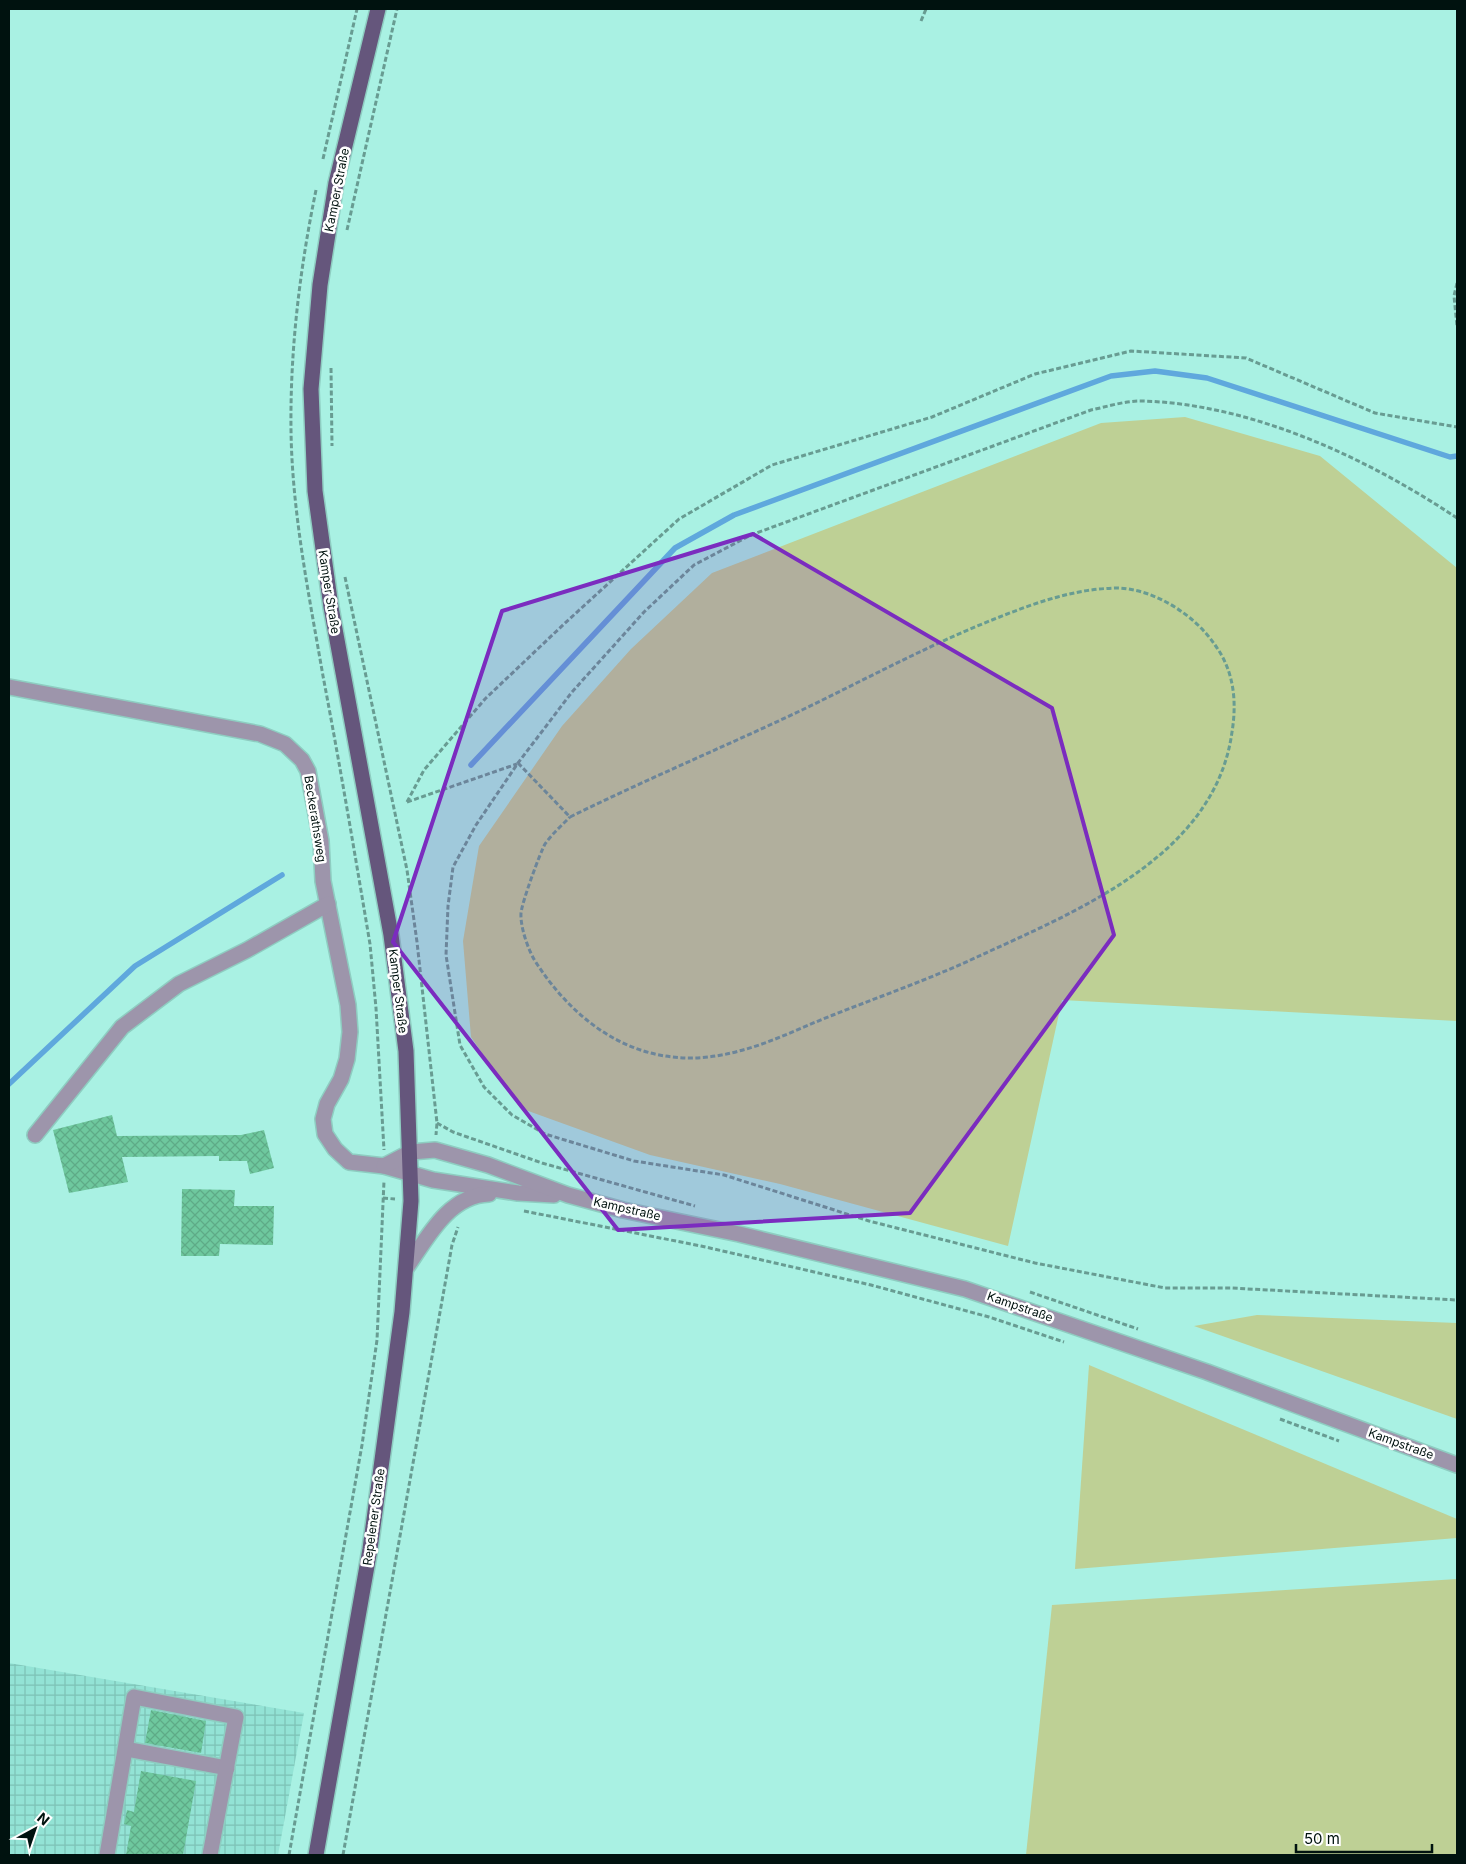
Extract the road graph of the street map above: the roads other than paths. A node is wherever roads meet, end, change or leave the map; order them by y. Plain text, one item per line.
1 (378, 9) edge
2 (9, 687) edge
3 (328, 904) junction
4 (35, 1135) dead end
5 (411, 1152) junction
6 (384, 1166) junction
7 (412, 1176) junction
8 (518, 1193) junction
9 (568, 1195) junction
10 (406, 1267) junction
11 (1457, 1465) edge
12 (126, 1749) junction
13 (227, 1768) junction
14 (107, 1855) edge
15 (210, 1855) edge
16 (316, 1855) edge

1 - 5 main road, Kamper Straße
2 - 3 street, Beckerathsweg
3 - 4 street
3 - 6 street, Beckerathsweg
5 - 6 street
5 - 7 main road, Kamper Straße
5 - 9 street, Kampstraße
6 - 7 street, Beckerathsweg
7 - 8 street, Kampstraße
7 - 10 main road, Repelener Straße
8 - 9 street, Kampstraße
8 - 10 street, Kampstraße
9 - 11 street, Kampstraße
10 - 16 main road, Repelener Straße
12 - 13 street
12 - 13 street
12 - 14 street
13 - 15 street

